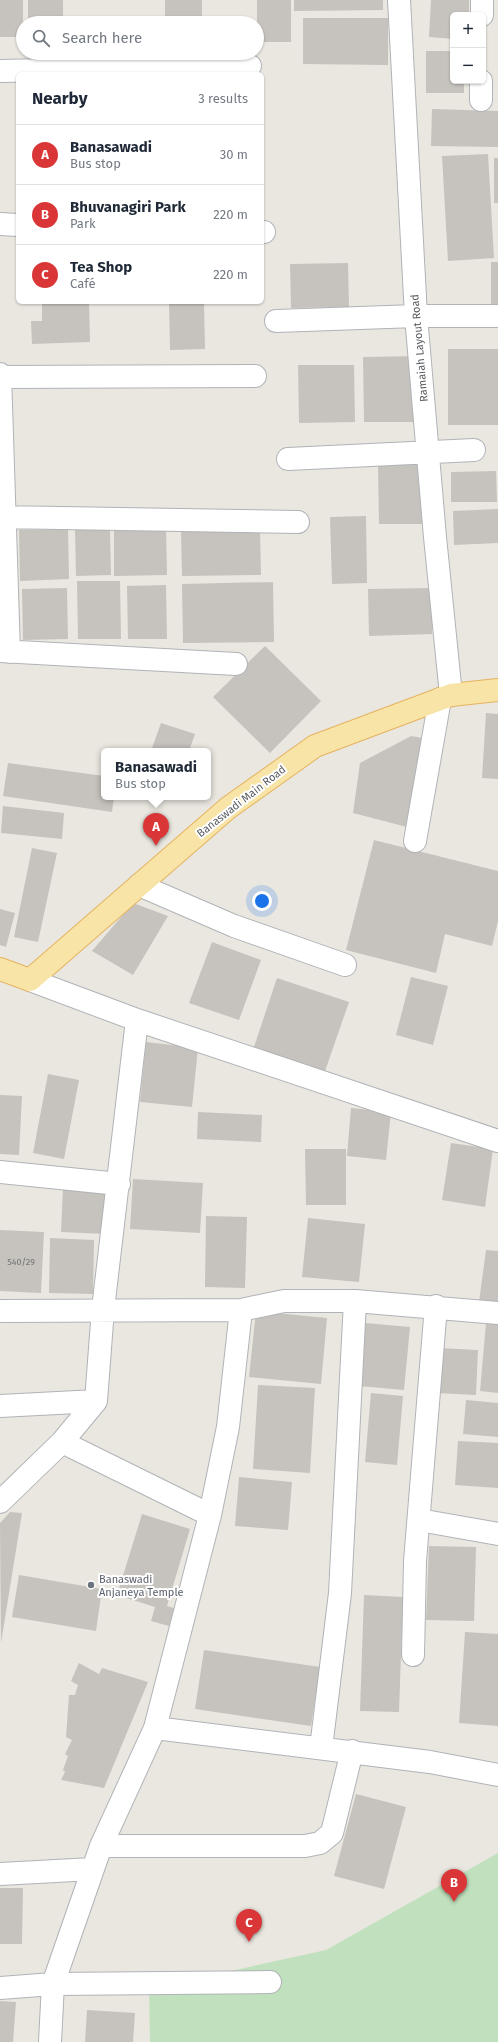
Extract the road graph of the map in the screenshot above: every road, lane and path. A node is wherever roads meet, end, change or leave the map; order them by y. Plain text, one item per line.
1 (399, 0) edge
2 (482, 0) edge
3 (482, 12) edge
4 (250, 66) dead end
5 (0, 71) edge
6 (0, 224) edge
7 (16, 225) edge
8 (416, 316) junction
9 (498, 316) edge
10 (276, 321) dead end
11 (0, 374) edge
12 (255, 376) dead end
13 (0, 377) edge
14 (474, 450) dead end
15 (427, 451) junction
16 (288, 459) dead end
17 (3, 517) edge
18 (298, 522) dead end
19 (4, 651) edge
20 (236, 664) dead end
21 (498, 690) edge
22 (445, 697) junction
23 (415, 841) dead end
24 (139, 885) junction
25 (345, 965) dead end
26 (0, 969) edge
27 (30, 980) junction
28 (137, 1020) junction
29 (498, 1141) edge
30 (0, 1172) edge
31 (119, 1184) junction
32 (355, 1301) junction
33 (436, 1306) junction
34 (103, 1310) junction
35 (241, 1310) junction
36 (0, 1311) edge
37 (498, 1313) edge
38 (96, 1401) junction
39 (0, 1406) edge
40 (62, 1442) junction
41 (0, 1502) edge
42 (210, 1515) junction
43 (419, 1520) junction
44 (498, 1534) edge
45 (413, 1655) dead end
46 (155, 1728) junction
47 (321, 1748) junction
48 (352, 1751) junction
49 (498, 1775) edge
50 (101, 1846) junction
51 (93, 1869) junction
52 (0, 1874) edge
53 (270, 1982) dead end
54 (52, 1984) junction
55 (0, 1988) edge
56 (50, 2042) edge

1 - 8 street, Ramaiah Layout Road
2 - 3 street
4 - 5 street
6 - 7 street
8 - 9 street
8 - 10 street
8 - 15 street, Ramaiah Layout Road
11 - 13 street
12 - 13 street
13 - 17 street
14 - 15 street
15 - 16 street
15 - 22 street, Ramaiah Layout Road
17 - 18 street
17 - 19 street
19 - 20 street
21 - 22 main road, Banaswadi Main Road
22 - 23 street, Ramaiah Layout Road
22 - 24 main road, Banaswadi Main Road
24 - 25 street
24 - 27 main road, Banaswadi Main Road
26 - 27 main road
27 - 28 street
28 - 29 street
28 - 31 street
30 - 31 street
31 - 34 street
32 - 33 street
32 - 35 street
32 - 47 street
33 - 37 street
33 - 43 street
34 - 35 street
34 - 36 street
34 - 38 street
35 - 42 street
38 - 39 street
38 - 40 street
40 - 41 street
40 - 42 street
42 - 46 street
43 - 44 street
43 - 45 street
46 - 47 street
46 - 50 street
47 - 48 street
48 - 49 street
48 - 50 street
50 - 51 street
51 - 52 street
51 - 54 street
53 - 54 street
54 - 55 street
54 - 56 street

